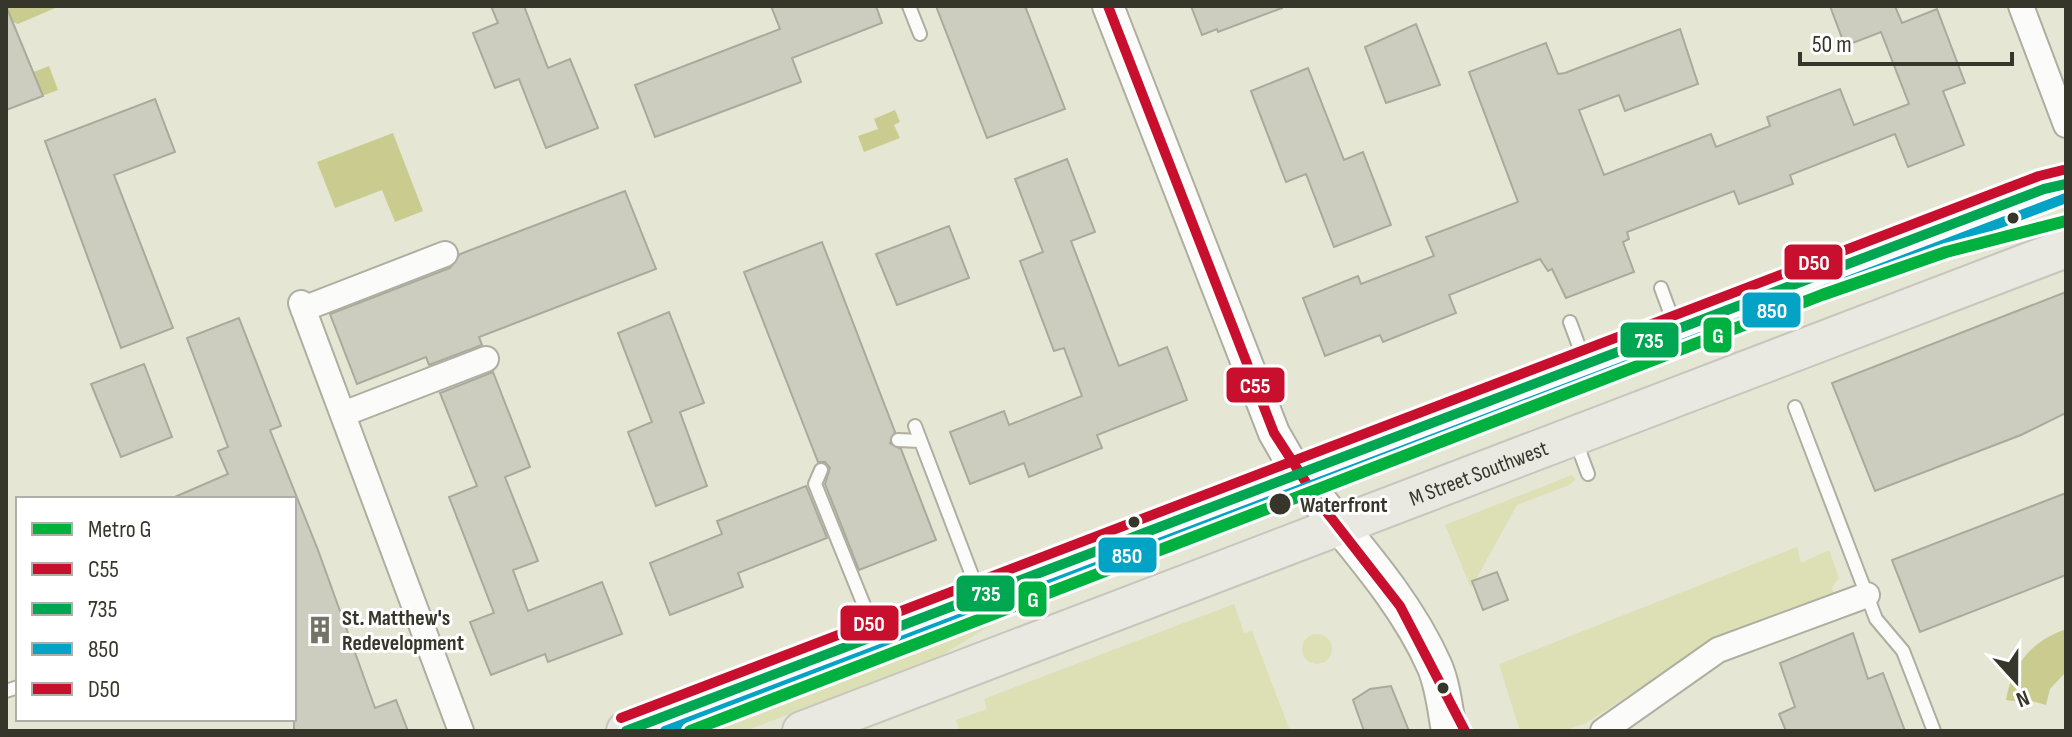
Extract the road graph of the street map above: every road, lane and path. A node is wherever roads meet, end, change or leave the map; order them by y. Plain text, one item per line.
1 (909, 6) edge
2 (1108, 6) edge
3 (2021, 7) edge
4 (920, 34) dead end
5 (2066, 125) edge
6 (2066, 184) edge
7 (2066, 248) edge
8 (445, 254) dead end
9 (1661, 288) dead end
10 (1570, 322) dead end
11 (1676, 329) junction
12 (486, 359) dead end
13 (1585, 363) junction
14 (1795, 407) dead end
15 (343, 414) junction
16 (915, 426) dead end
17 (1574, 436) junction
18 (898, 440) dead end
19 (920, 441) junction
20 (821, 470) dead end
21 (1297, 473) junction
22 (1588, 474) dead end
23 (1337, 526) junction
24 (980, 594) junction
25 (1867, 595) junction
26 (876, 634) junction
27 (1441, 685) junction
28 (852, 722) edge
29 (461, 731) edge
30 (626, 731) edge
31 (802, 731) edge
32 (1449, 731) edge
33 (1465, 731) edge
34 (1603, 731) edge
35 (1934, 731) edge

1 - 4 lane
2 - 21 street
3 - 5 street
6 - 11 main road
7 - 17 main road, M Street Southwest
8 - 15 street
9 - 11 lane
10 - 13 lane
11 - 13 main road
12 - 15 street
13 - 21 main road
14 - 25 lane
15 - 29 street
16 - 19 lane
17 - 22 lane
17 - 23 main road, M Street Southwest
18 - 19 lane
19 - 24 lane
20 - 26 lane
21 - 23 main road
21 - 24 main road
23 - 27 main road
23 - 28 main road, M Street Southwest
24 - 26 main road
25 - 34 street
25 - 35 lane
26 - 30 main road
27 - 32 main road
27 - 33 main road
28 - 31 main road, M Street Southwest

